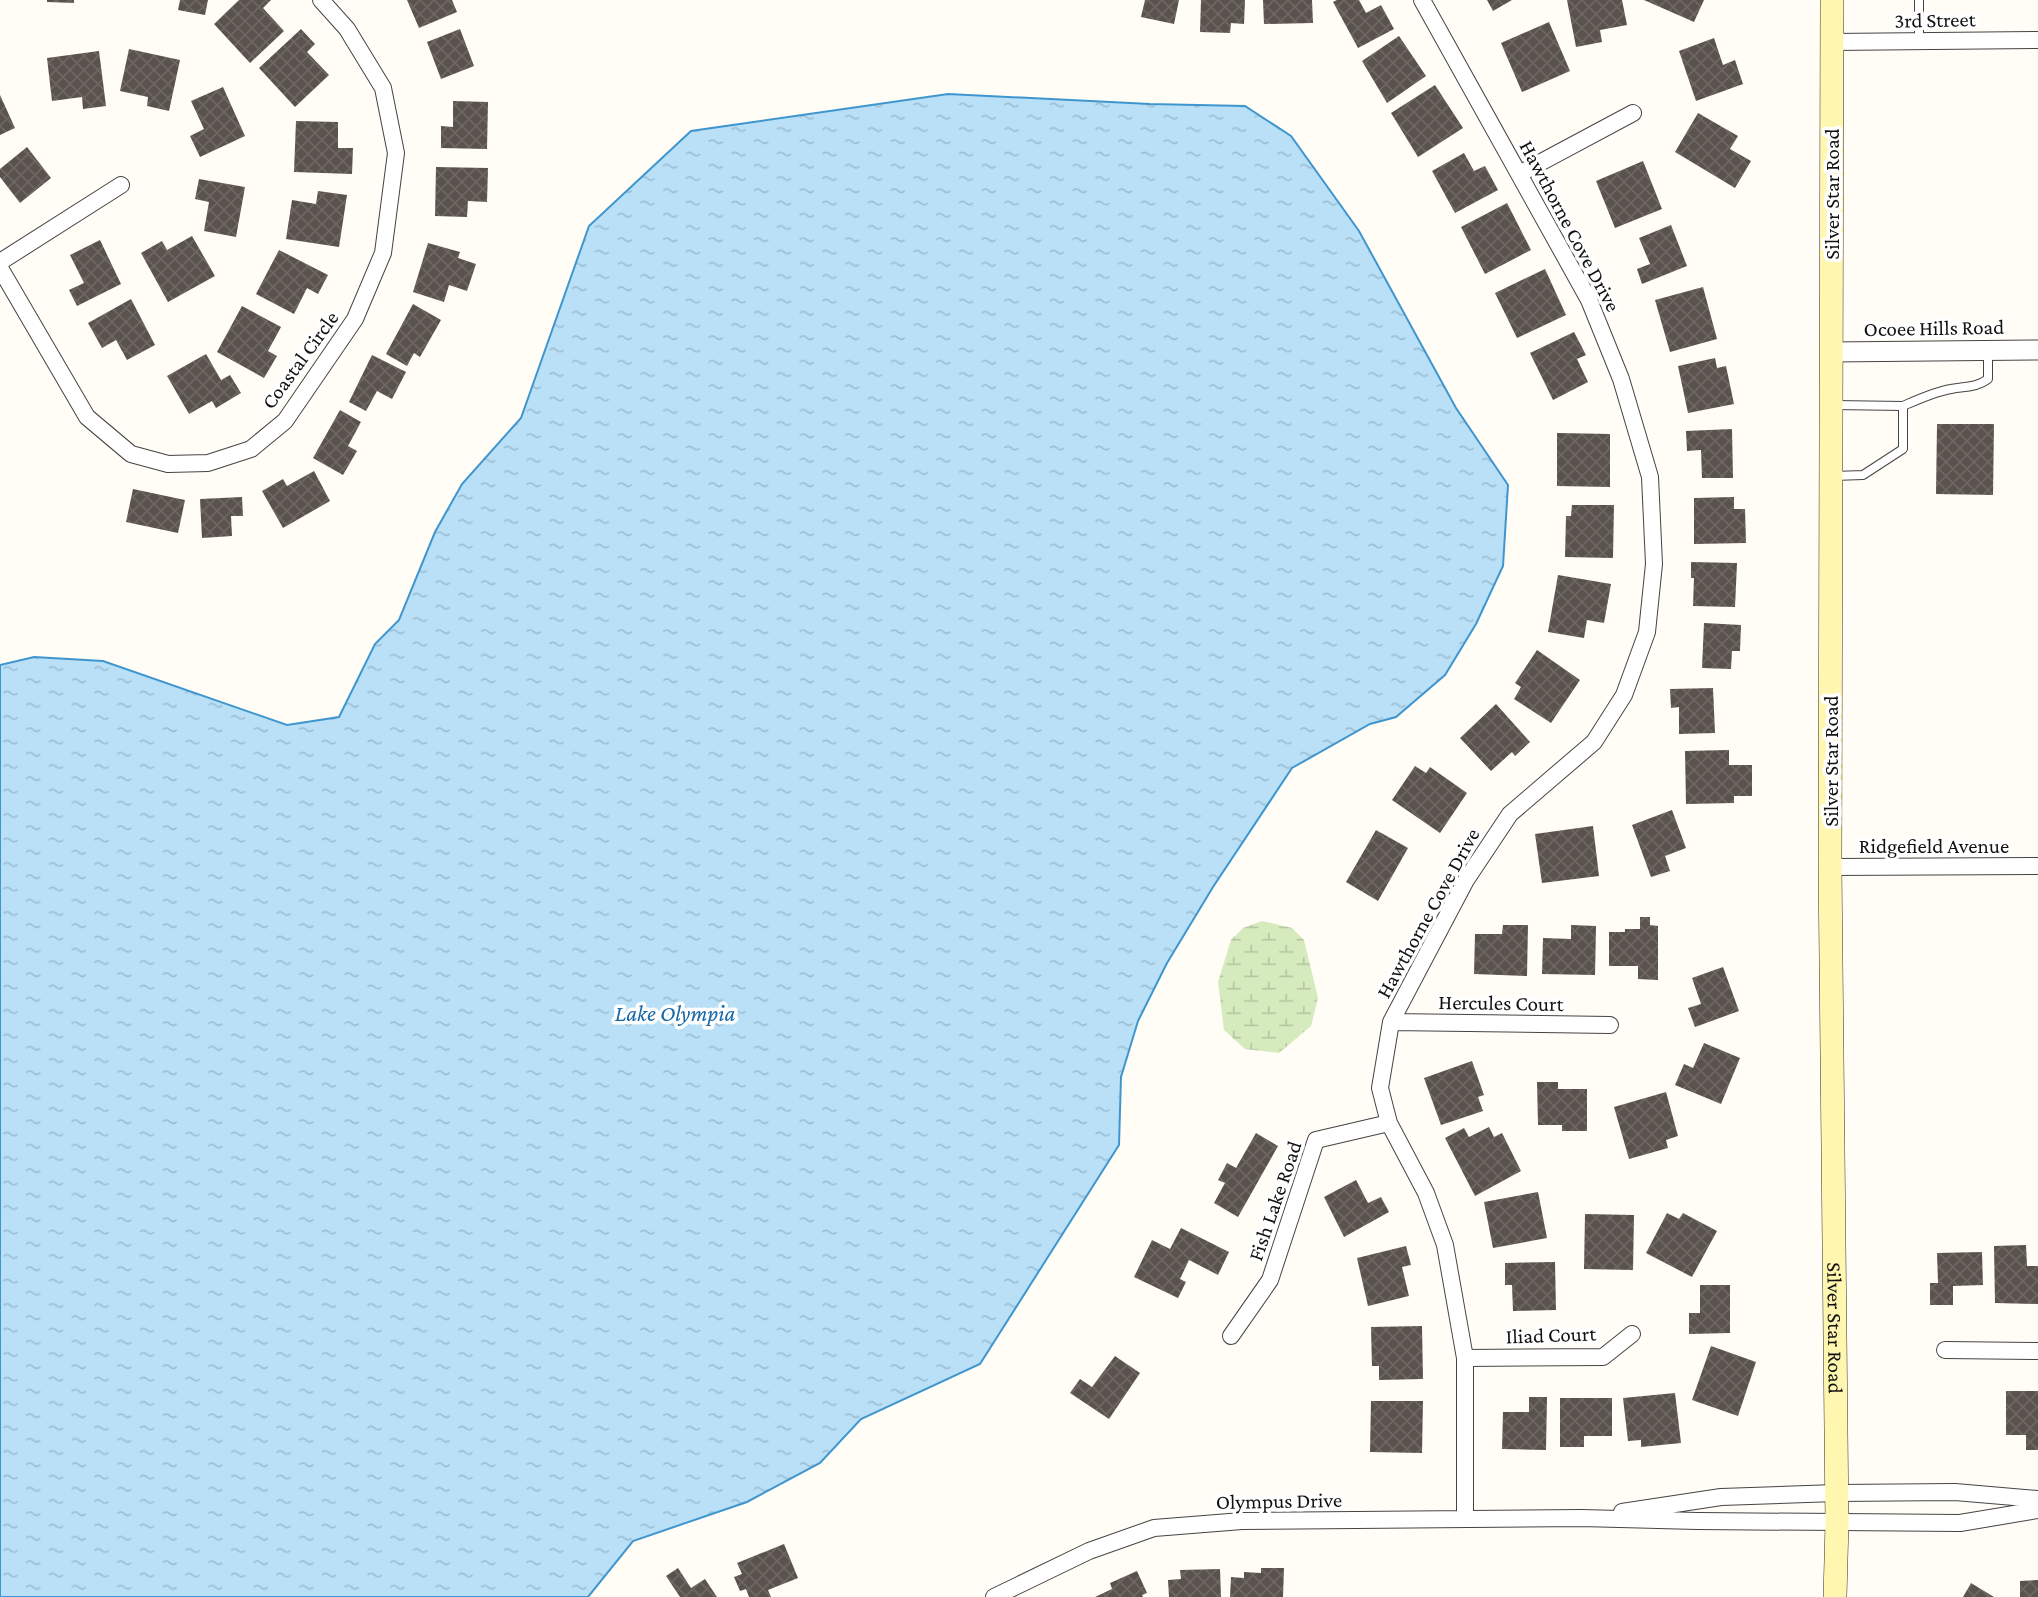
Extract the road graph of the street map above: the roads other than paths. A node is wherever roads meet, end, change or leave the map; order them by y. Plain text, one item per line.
1 (321, 0) edge
2 (1422, 0) edge
3 (1832, 0) edge
4 (1919, 0) edge
5 (2038, 40) edge
6 (1919, 41) junction
7 (1832, 42) junction
8 (1633, 113) dead end
9 (1519, 174) junction
10 (121, 185) dead end
11 (0, 262) edge
12 (0, 268) edge
13 (1988, 350) junction
14 (2038, 350) edge
15 (1831, 352) junction
16 (1831, 405) junction
17 (1903, 406) junction
18 (1831, 476) junction
19 (2038, 866) edge
20 (1830, 867) junction
21 (1391, 1022) junction
22 (1610, 1025) dead end
23 (1389, 1123) junction
24 (1632, 1334) dead end
25 (1231, 1336) dead end
26 (1945, 1350) dead end
27 (2038, 1350) edge
28 (1465, 1358) junction
29 (1836, 1493) junction
30 (2038, 1499) edge
31 (2038, 1510) edge
32 (1581, 1518) junction
33 (1465, 1519) junction
34 (1837, 1522) junction
35 (994, 1597) edge
36 (1835, 1597) edge
37 (1846, 1597) edge

1 - 12 street, Coastal Circle
2 - 9 street, Hawthorne Cove Drive
3 - 7 main road, Silver Star Road
4 - 6 lane
5 - 6 street, 3rd Street
6 - 7 street, 3rd Street
7 - 15 main road, Silver Star Road
8 - 9 street
9 - 21 street, Hawthorne Cove Drive
10 - 11 street
13 - 14 street, Ocoee Hills Road
13 - 15 street, Ocoee Hills Road
13 - 17 lane
15 - 16 main road, Silver Star Road
16 - 17 lane
16 - 18 main road, Silver Star Road
17 - 18 lane
18 - 20 main road, Silver Star Road
19 - 20 street, Ridgefield Avenue
20 - 29 main road, Silver Star Road
21 - 22 street, Hercules Court
21 - 23 street, Hawthorne Cove Drive
23 - 25 street, Fish Lake Road
23 - 28 street, Hawthorne Cove Drive
24 - 28 street, Iliad Court
26 - 27 street
28 - 33 street, Hawthorne Cove Drive
29 - 30 street, Olympus Drive
29 - 32 street, Olympus Drive
29 - 34 main road, Silver Star Road
31 - 34 street, Olympus Drive
32 - 33 street, Olympus Drive
32 - 34 street, Olympus Drive
33 - 35 street, Olympus Drive
34 - 36 main road, Silver Star Road
34 - 37 main road, Silver Star Road

